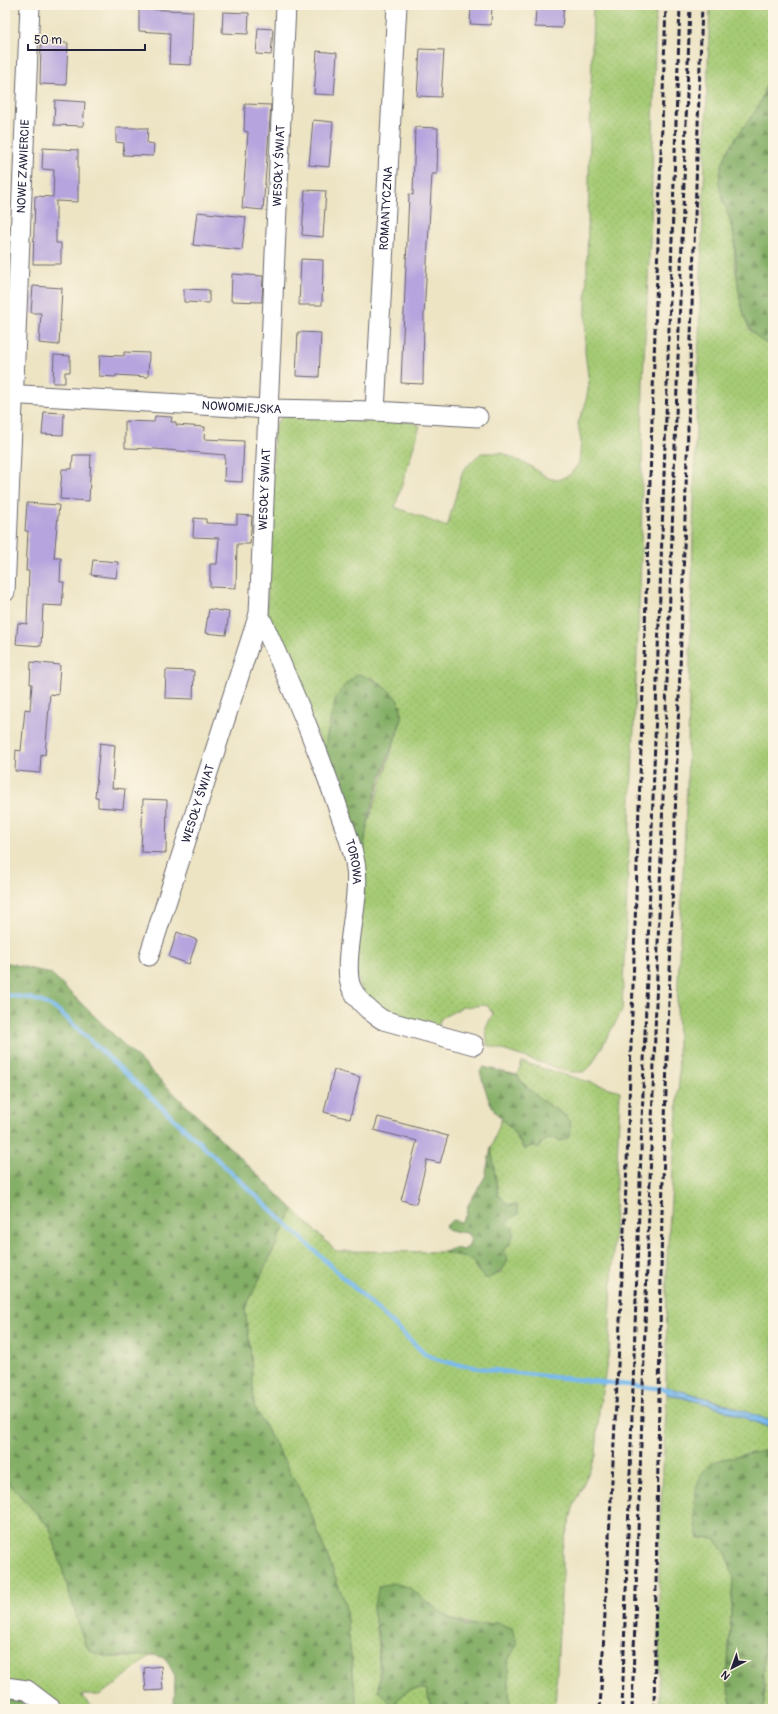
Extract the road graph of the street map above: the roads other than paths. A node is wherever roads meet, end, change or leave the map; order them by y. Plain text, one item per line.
1 (30, 5) edge
2 (286, 5) edge
3 (397, 5) edge
4 (13, 191) edge
5 (10, 394) edge
6 (268, 409) junction
7 (375, 411) junction
8 (478, 417) dead end
9 (5, 592) edge
10 (259, 614) junction
11 (149, 956) dead end
12 (474, 1044) dead end
13 (5, 1687) edge
14 (52, 1709) edge

1 - 4 street, NOWE ZAWIERCIE
2 - 6 street, WESOŁY ŚWIAT
3 - 7 street, ROMANTYCZNA
4 - 5 street, NOWE ZAWIERCIE
5 - 6 street, NOWOMIEJSKA
5 - 9 street, NOWE ZAWIERCIE
6 - 7 street, NOWOMIEJSKA
6 - 10 street, WESOŁY ŚWIAT
7 - 8 street, NOWOMIEJSKA
10 - 11 street, WESOŁY ŚWIAT
10 - 12 street, TOROWA
13 - 14 street

